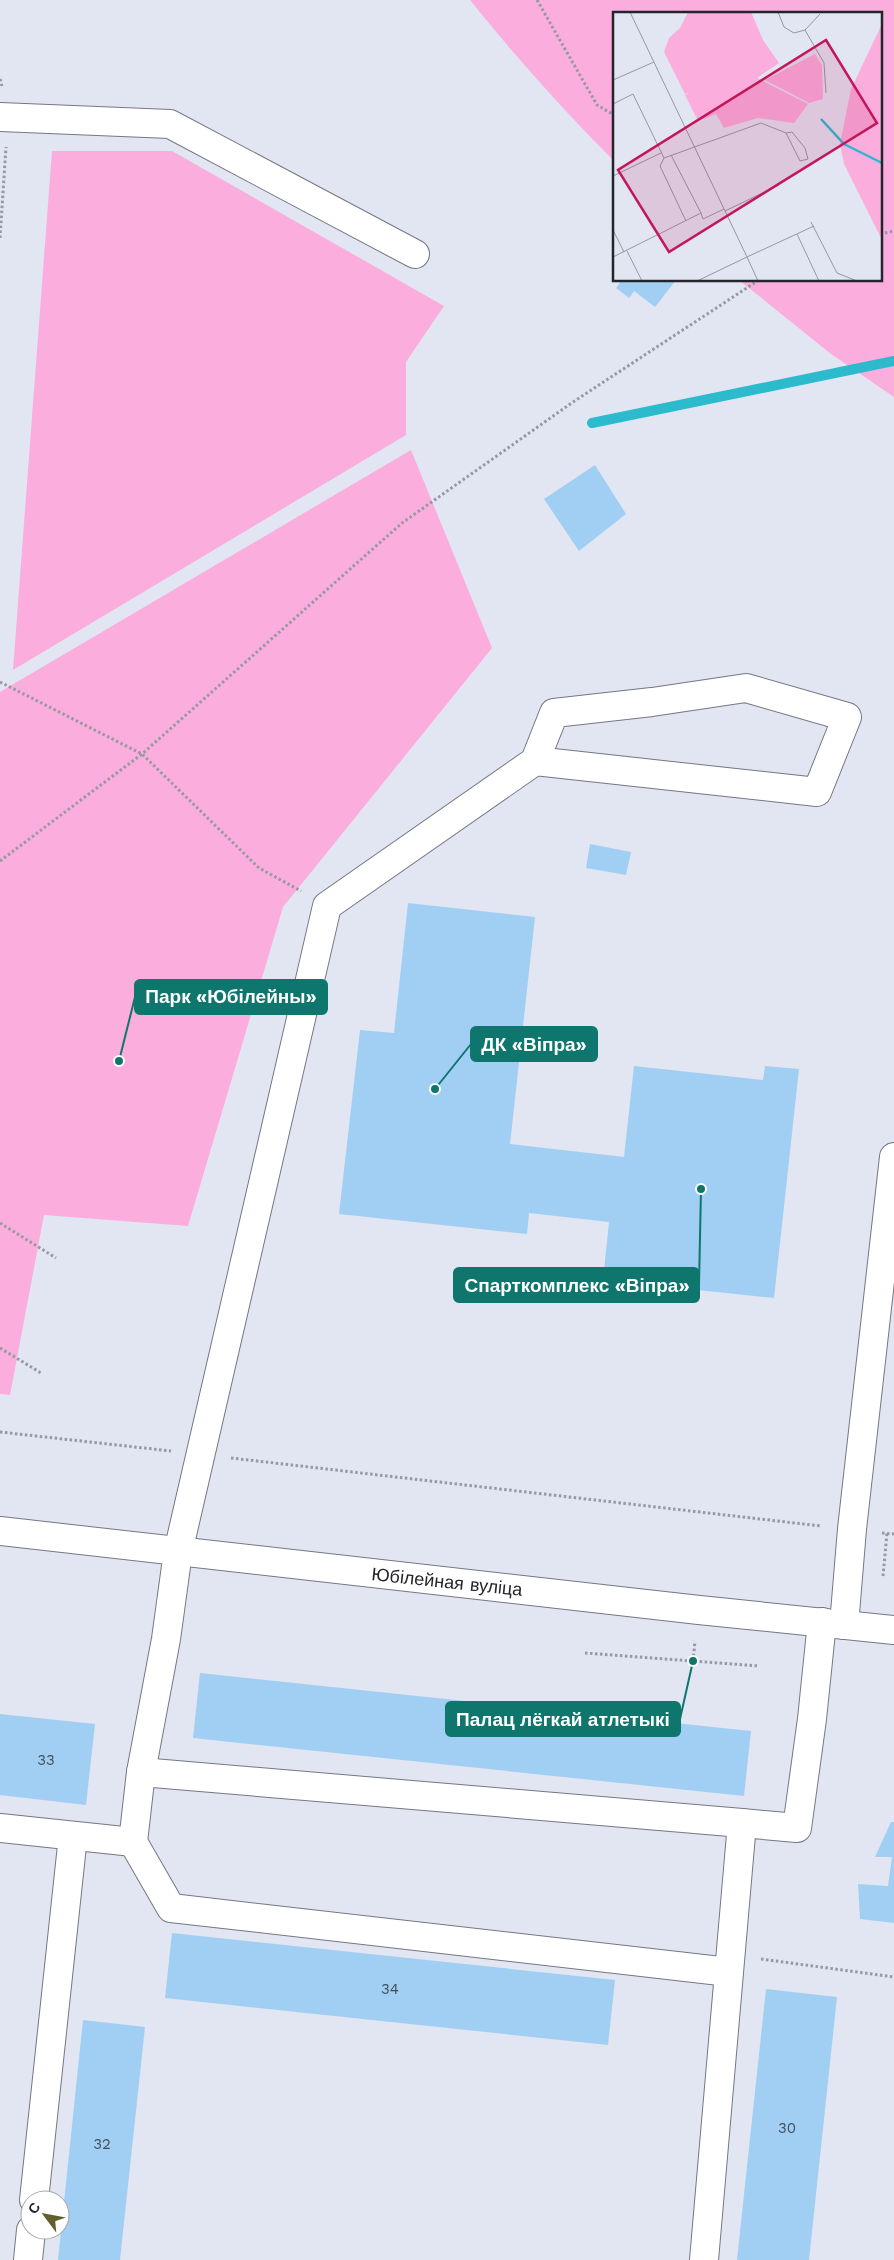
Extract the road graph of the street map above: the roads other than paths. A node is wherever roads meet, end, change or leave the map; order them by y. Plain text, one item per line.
1 (4, 117) edge
2 (415, 254) dead end
3 (535, 761) junction
4 (894, 1157) edge
5 (0, 1531) edge
6 (178, 1552) junction
7 (833, 1624) junction
8 (894, 1630) edge
9 (141, 1772) junction
10 (742, 1823) junction
11 (0, 1828) edge
12 (73, 1836) junction
13 (133, 1842) junction
14 (730, 1963) junction
15 (35, 2190) edge
16 (30, 2240) edge
17 (28, 2260) edge
18 (704, 2260) edge

1 - 2 main road
3 - 3 main road
3 - 6 main road
4 - 7 main road
5 - 6 main road, Юбілейная вуліца
6 - 7 main road, Юбілейная вуліца
6 - 9 main road
7 - 8 main road, Юбілейная вуліца
7 - 10 main road
9 - 10 main road
9 - 13 main road
10 - 14 main road
11 - 12 main road
12 - 13 main road
12 - 15 main road
13 - 14 main road
14 - 18 main road
16 - 17 main road

